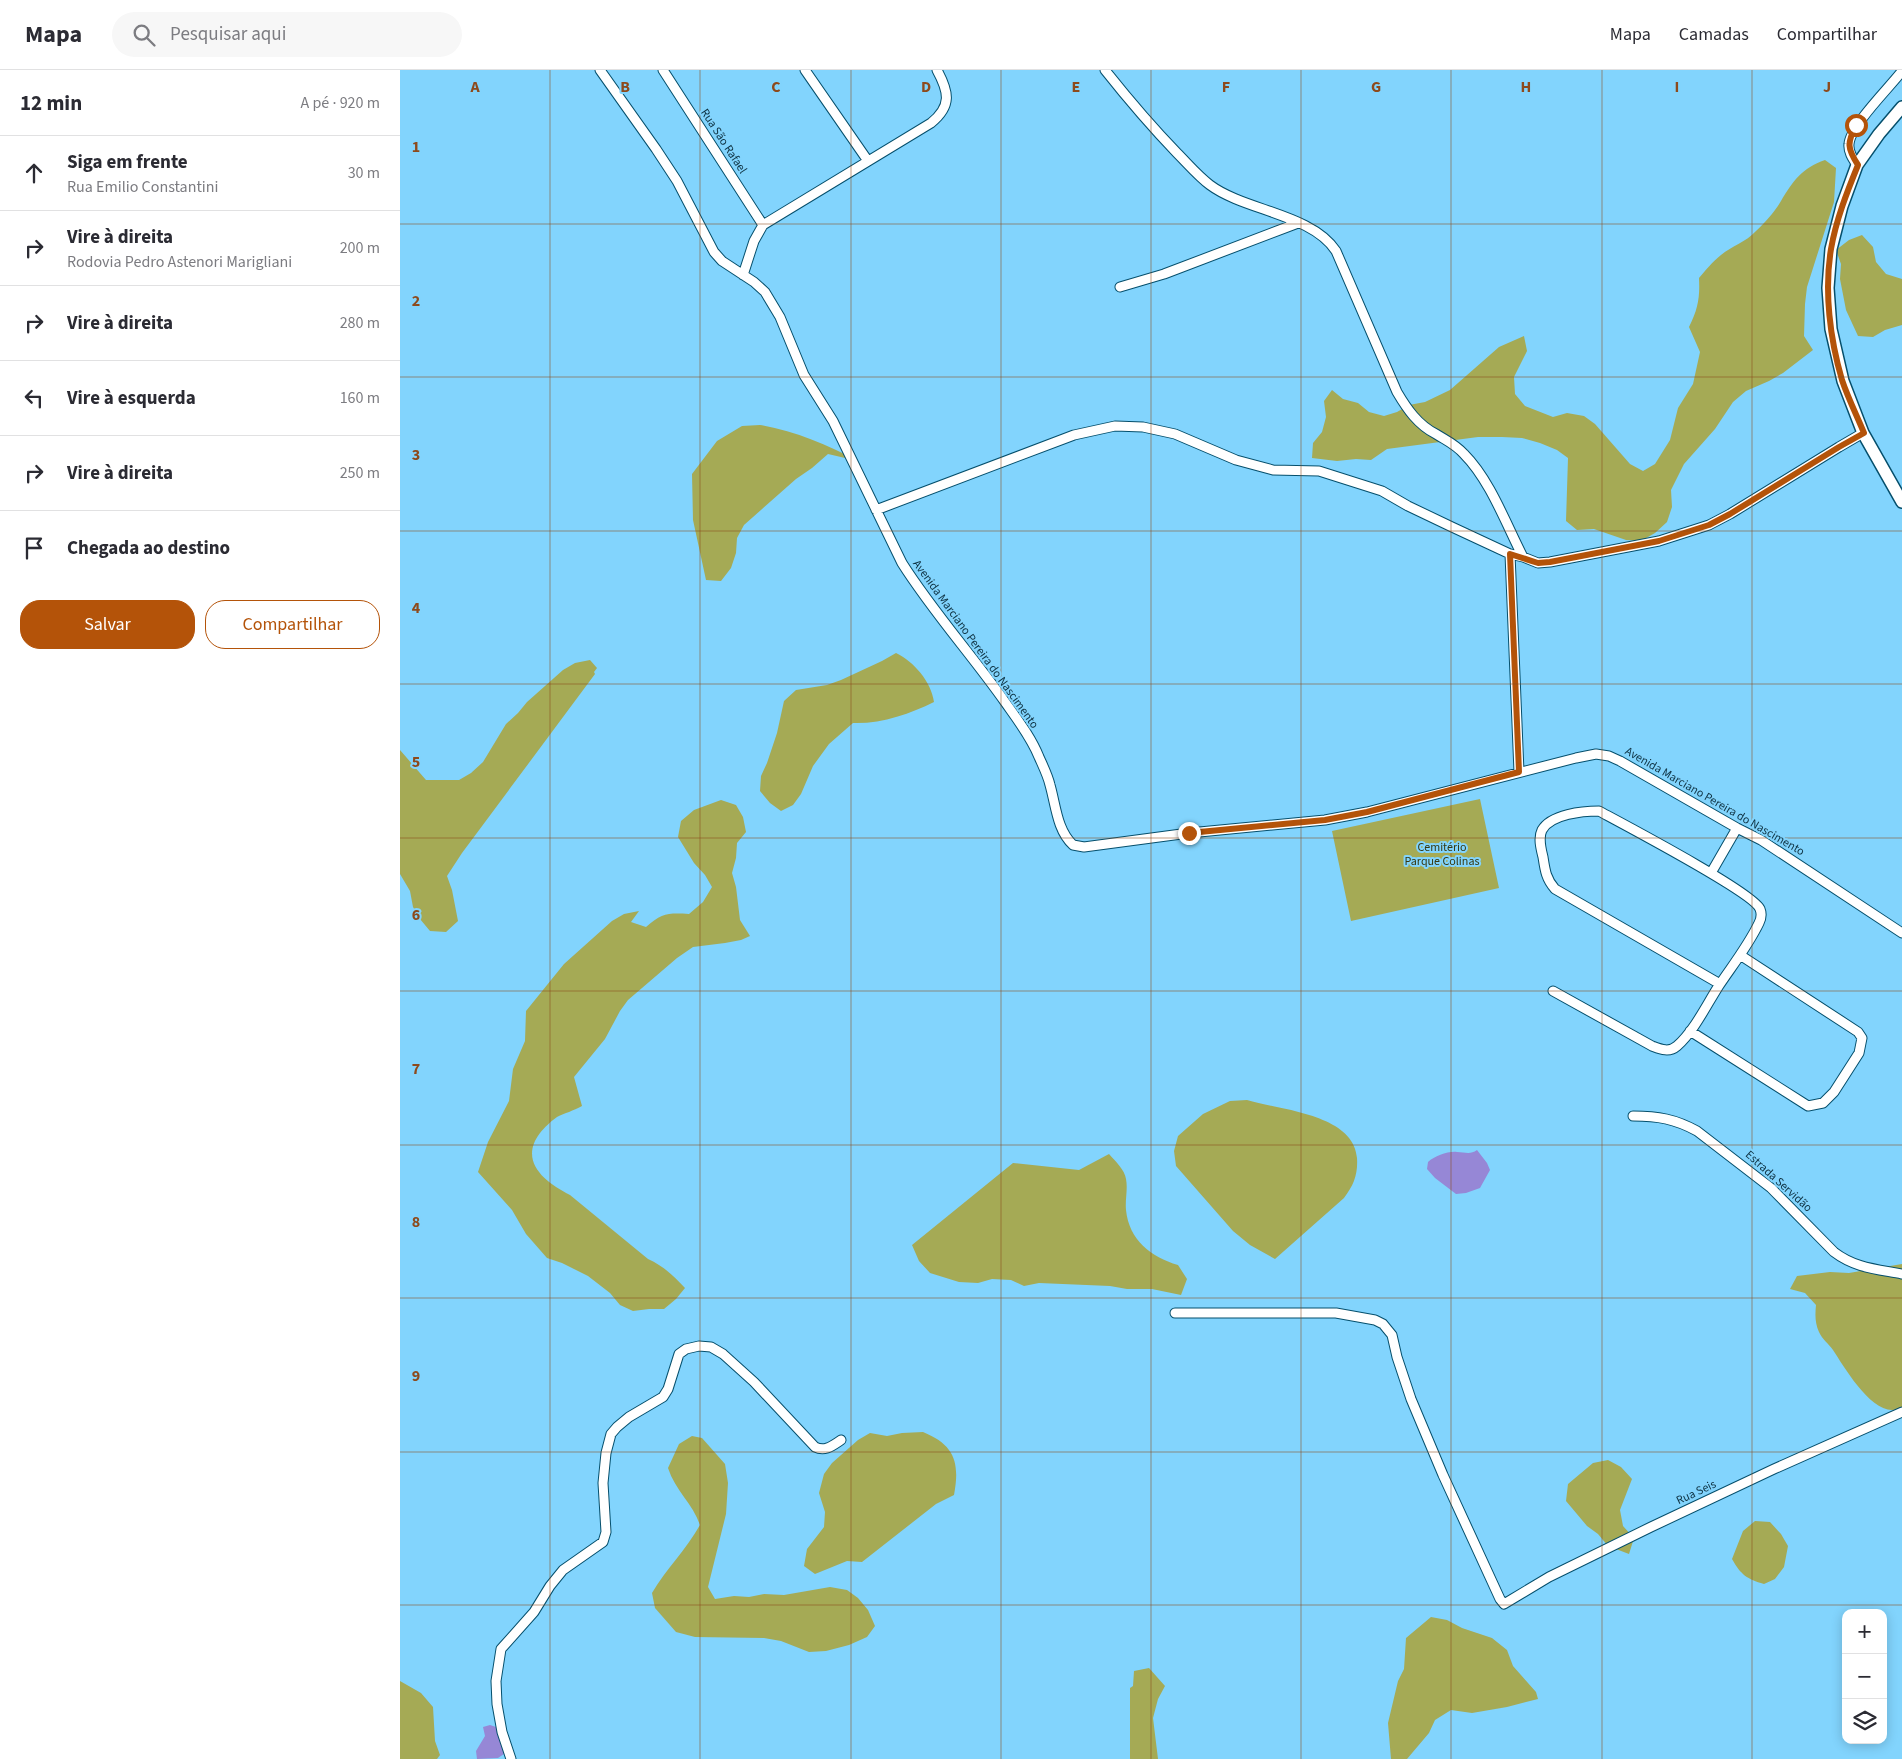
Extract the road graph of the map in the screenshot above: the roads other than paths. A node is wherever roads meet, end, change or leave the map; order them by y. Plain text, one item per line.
1 (600, 70) edge
2 (663, 70) edge
3 (805, 70) edge
4 (937, 70) edge
5 (1105, 70) edge
6 (1902, 71) edge
7 (1902, 107) edge
8 (868, 161) junction
9 (1858, 165) junction
10 (1298, 223) junction
11 (763, 225) junction
12 (743, 275) junction
13 (1120, 287) dead end
14 (1864, 433) junction
15 (1902, 502) edge
16 (876, 510) junction
17 (1510, 554) junction
18 (1523, 557) junction
19 (1519, 772) junction
20 (1736, 828) junction
21 (1711, 874) junction
22 (1902, 933) edge
23 (1740, 955) junction
24 (1720, 984) junction
25 (1553, 992) dead end
26 (1690, 1031) junction
27 (1633, 1116) dead end
28 (1902, 1274) edge
29 (1175, 1313) dead end
30 (1902, 1412) edge
31 (841, 1440) dead end
32 (511, 1759) edge

1 - 12 street, Avenida Marciano Pereira do Nascimento
2 - 11 street, Rua São Rafael
3 - 8 street
4 - 8 street
5 - 10 street
6 - 9 street
7 - 9 main road
8 - 11 street
9 - 14 main road
10 - 13 street
10 - 18 street
11 - 12 street
12 - 16 street, Avenida Marciano Pereira do Nascimento
14 - 15 main road
14 - 18 street
16 - 17 street
16 - 19 street, Avenida Marciano Pereira do Nascimento
17 - 18 street
17 - 19 street
19 - 20 street, Avenida Marciano Pereira do Nascimento
20 - 21 street
20 - 22 street, Avenida Marciano Pereira do Nascimento
21 - 23 street
21 - 24 street
23 - 24 street
23 - 26 street
24 - 26 street
25 - 26 street
27 - 28 street, Estrada Servidão
29 - 30 street, Rua Seis
31 - 32 street

